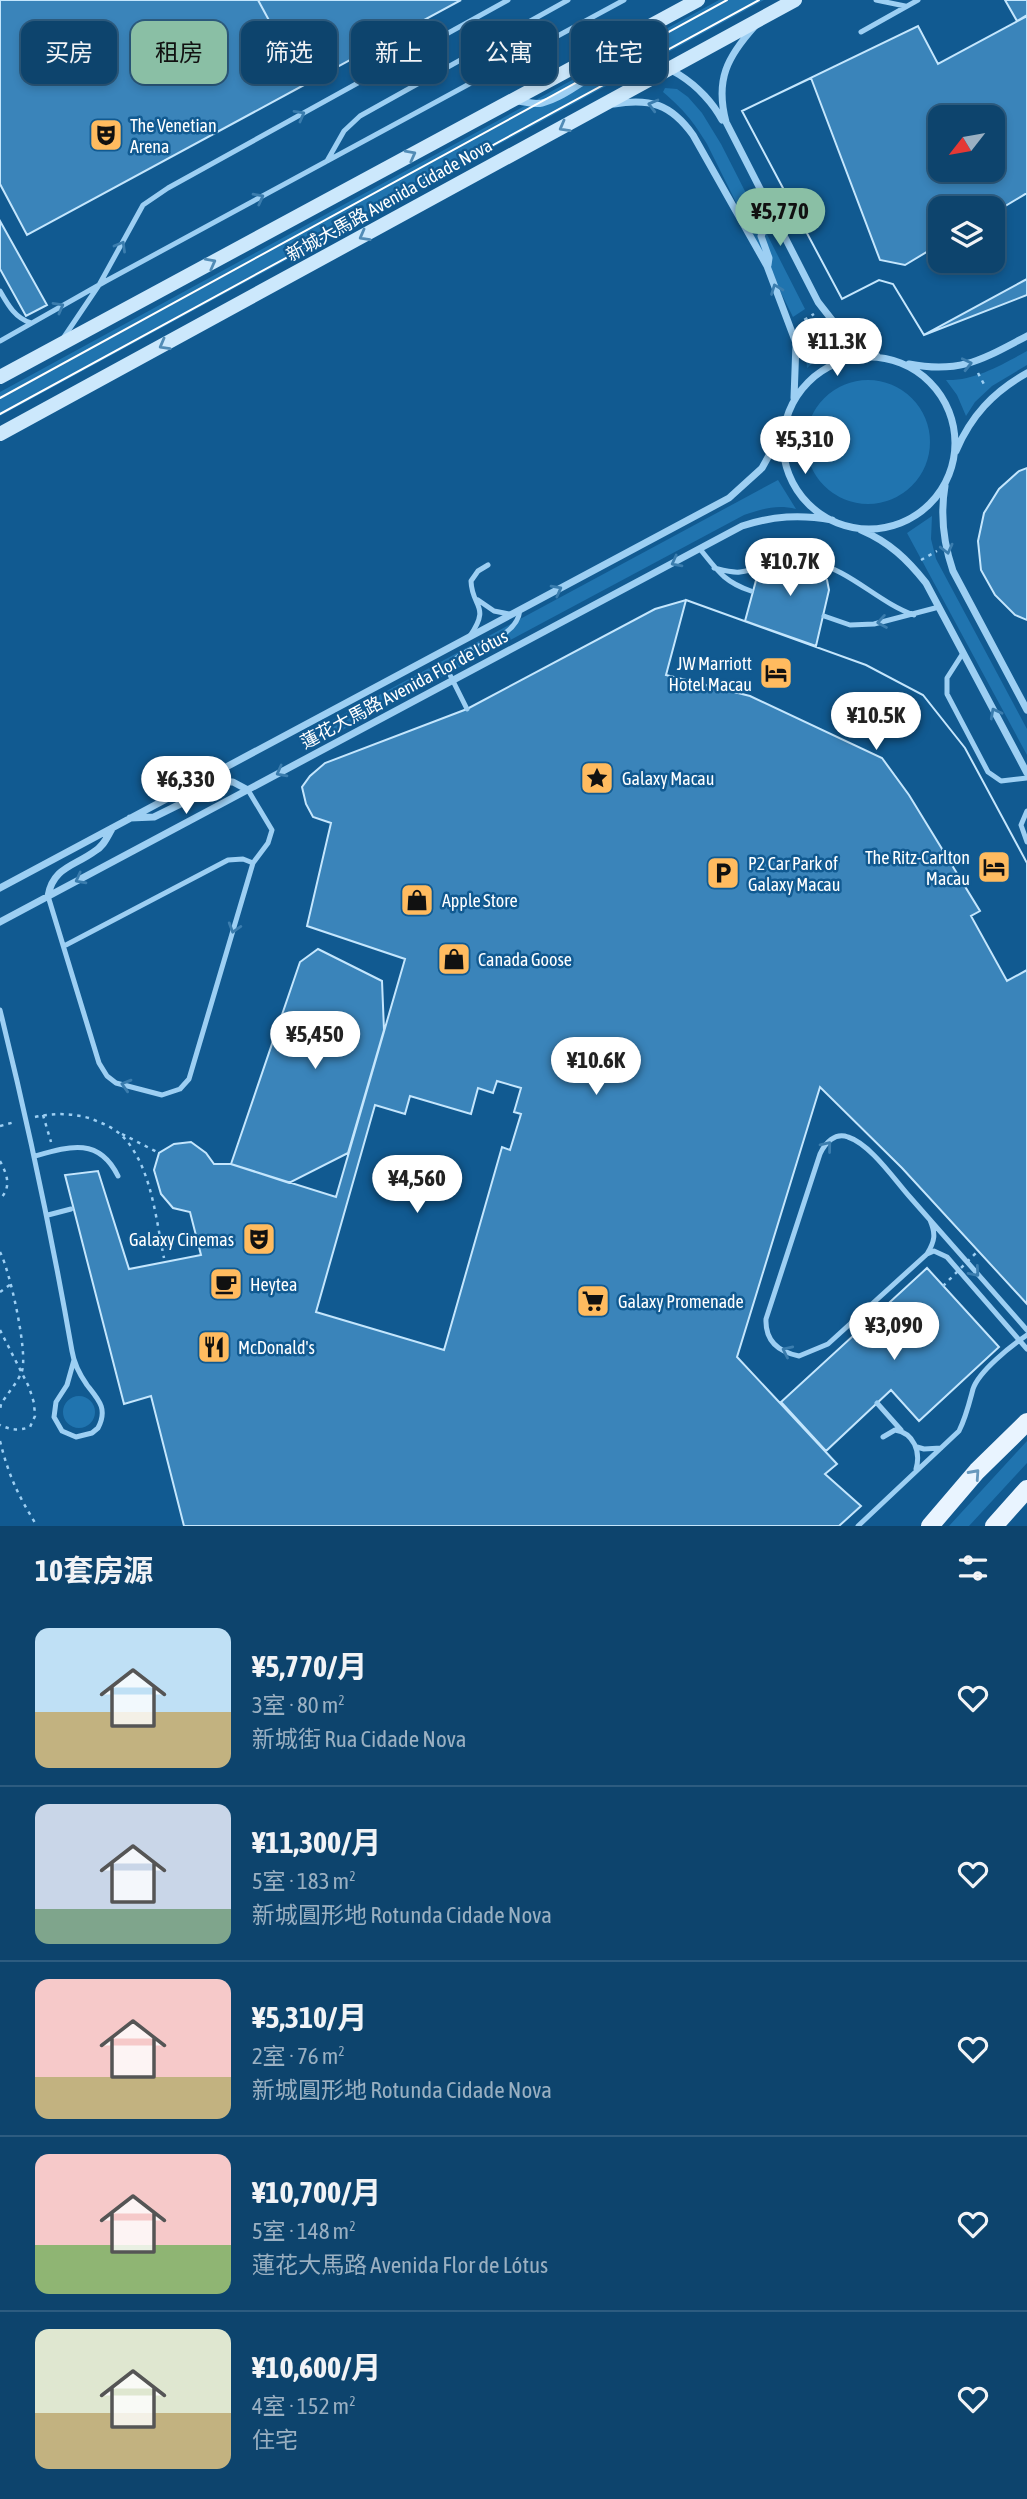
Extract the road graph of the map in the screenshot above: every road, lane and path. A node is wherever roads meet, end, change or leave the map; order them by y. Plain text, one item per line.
1 (508, 0) edge
2 (568, 0) edge
3 (624, 0) edge
4 (697, 0) edge
5 (795, 0) edge
6 (876, 0) edge
7 (918, 0) edge
8 (908, 6) junction
9 (765, 15) junction
10 (861, 32) dead end
11 (668, 69) junction
12 (511, 102) junction
13 (602, 106) junction
14 (733, 139) junction
15 (327, 161) junction
16 (774, 218) junction
17 (767, 266) junction
18 (99, 285) junction
19 (0, 291) edge
20 (823, 310) junction
21 (31, 323) junction
22 (1027, 336) edge
23 (794, 338) junction
24 (0, 341) edge
25 (58, 345) junction
26 (879, 357) junction
27 (901, 363) junction
28 (973, 364) junction
29 (1027, 373) edge
30 (0, 377) edge
31 (991, 397) junction
32 (794, 402) junction
33 (783, 430) junction
34 (0, 434) edge
35 (954, 455) junction
36 (946, 482) junction
37 (832, 520) junction
38 (855, 528) junction
39 (945, 547) junction
40 (699, 549) junction
41 (488, 565) dead end
42 (912, 565) junction
43 (714, 568) junction
44 (751, 591) dead end
45 (478, 600) junction
46 (939, 607) junction
47 (520, 610) junction
48 (511, 614) junction
49 (914, 615) junction
50 (824, 616) dead end
51 (470, 636) junction
52 (963, 653) junction
53 (453, 681) junction
54 (467, 709) dead end
55 (1027, 710) edge
56 (1027, 775) edge
57 (248, 790) junction
58 (1027, 811) edge
59 (129, 818) junction
60 (116, 825) junction
61 (1027, 842) edge
62 (253, 863) junction
63 (0, 888) edge
64 (48, 896) junction
65 (2, 922) edge
66 (64, 946) junction
67 (0, 1010) edge
68 (43, 1115) dead end
69 (26, 1119) junction
70 (0, 1126) edge
71 (116, 1130) dead end
72 (53, 1151) junction
73 (159, 1153) dead end
74 (35, 1156) junction
75 (0, 1161) edge
76 (118, 1177) dead end
77 (0, 1199) edge
78 (71, 1209) dead end
79 (48, 1215) junction
80 (930, 1220) junction
81 (978, 1251) dead end
82 (0, 1254) edge
83 (927, 1254) junction
84 (11, 1283) junction
85 (943, 1286) dead end
86 (0, 1292) edge
87 (0, 1329) edge
88 (1027, 1333) edge
89 (1020, 1341) junction
90 (1027, 1349) edge
91 (74, 1360) junction
92 (21, 1373) junction
93 (877, 1403) dead end
94 (0, 1410) edge
95 (1027, 1422) edge
96 (0, 1425) edge
97 (905, 1434) junction
98 (883, 1437) dead end
99 (0, 1441) edge
100 (917, 1447) junction
101 (941, 1448) junction
102 (915, 1472) junction
103 (1025, 1497) edge
104 (37, 1526) edge
105 (858, 1526) edge
106 (930, 1526) edge
107 (994, 1526) edge

18 -> 1 lane
2 - 15 lane
3 - 15 lane
4 - 12 main road, 新城大馬路 Avenida Cidade Nova
5 - 9 main road, 新城大馬路 Avenida Cidade Nova
6 - 8 lane
7 - 8 lane
8 - 10 lane
9 - 11 main road, 新城大馬路 Avenida Cidade Nova
9 - 14 street
11 - 12 street
11 - 13 main road, 新城大馬路 Avenida Cidade Nova
11 - 14 street
25 -> 12 main road, 新城大馬路 Avenida Cidade Nova
17 -> 13 street
13 -> 34 main road, 新城大馬路 Avenida Cidade Nova
14 - 16 street
18 -> 15 lane
16 - 17 street
16 - 20 street
23 -> 17 street
21 -> 18 lane
18 - 25 lane
19 - 21 lane
20 - 23 path
20 - 26 street
21 - 24 lane
22 - 28 street
23 - 32 street
25 - 30 main road, 新城大馬路 Avenida Cidade Nova
26 - 27 street
26 - 32 street
27 -> 28 street
27 - 35 street
28 - 31 path
29 - 31 street
31 - 35 street
32 - 33 street
33 - 37 street
47 -> 33 street, 蓮花大馬路 Avenida Flor de Lótus
35 - 36 street
36 - 38 street
36 - 39 street
37 - 38 street
37 - 40 street, 蓮花大馬路 Avenida Flor de Lótus
38 - 42 street
39 - 42 path
39 -> 55 street
40 - 43 lane
40 -> 53 street, 蓮花大馬路 Avenida Flor de Lótus
41 - 45 lane
42 - 46 street
43 - 44 lane
43 - 49 lane
45 - 48 lane
45 - 51 lane
46 - 49 lane
46 - 52 street
47 - 48 street, 蓮花大馬路 Avenida Flor de Lótus
47 - 53 lane
48 - 51 street, 蓮花大馬路 Avenida Flor de Lótus
49 -> 50 lane
51 - 59 street, 蓮花大馬路 Avenida Flor de Lótus
56 -> 52 street
52 - 56 lane
53 - 54 lane
53 -> 57 street, 蓮花大馬路 Avenida Flor de Lótus
57 - 59 street
57 - 62 lane
57 -> 64 street, 蓮花大馬路 Avenida Flor de Lótus
58 - 61 lane
59 - 60 street, 蓮花大馬路 Avenida Flor de Lótus
60 - 63 street, 蓮花大馬路 Avenida Flor de Lótus
60 - 64 street
62 - 66 lane
62 -> 66 lane
64 - 65 street, 蓮花大馬路 Avenida Flor de Lótus
64 - 66 lane
67 - 69 lane
68 - 72 path
69 - 70 path
69 - 74 lane
71 - 73 path
72 - 74 lane
72 - 76 lane
74 - 79 lane
75 - 77 path
78 - 79 lane
79 - 91 lane
80 - 83 lane
83 -> 80 lane
80 -> 88 lane
81 - 85 path, bridge
82 - 84 path
83 - 89 lane
84 - 86 path
84 - 92 path
87 - 92 path
88 - 89 lane
89 - 90 lane
89 - 101 lane
91 - 91 lane
92 - 94 path
92 - 96 path
93 - 97 lane
106 -> 95 main road
97 - 98 lane
97 - 100 lane
99 - 104 path
100 - 101 lane
100 - 102 lane
101 - 102 lane
102 - 105 lane
103 - 107 main road

